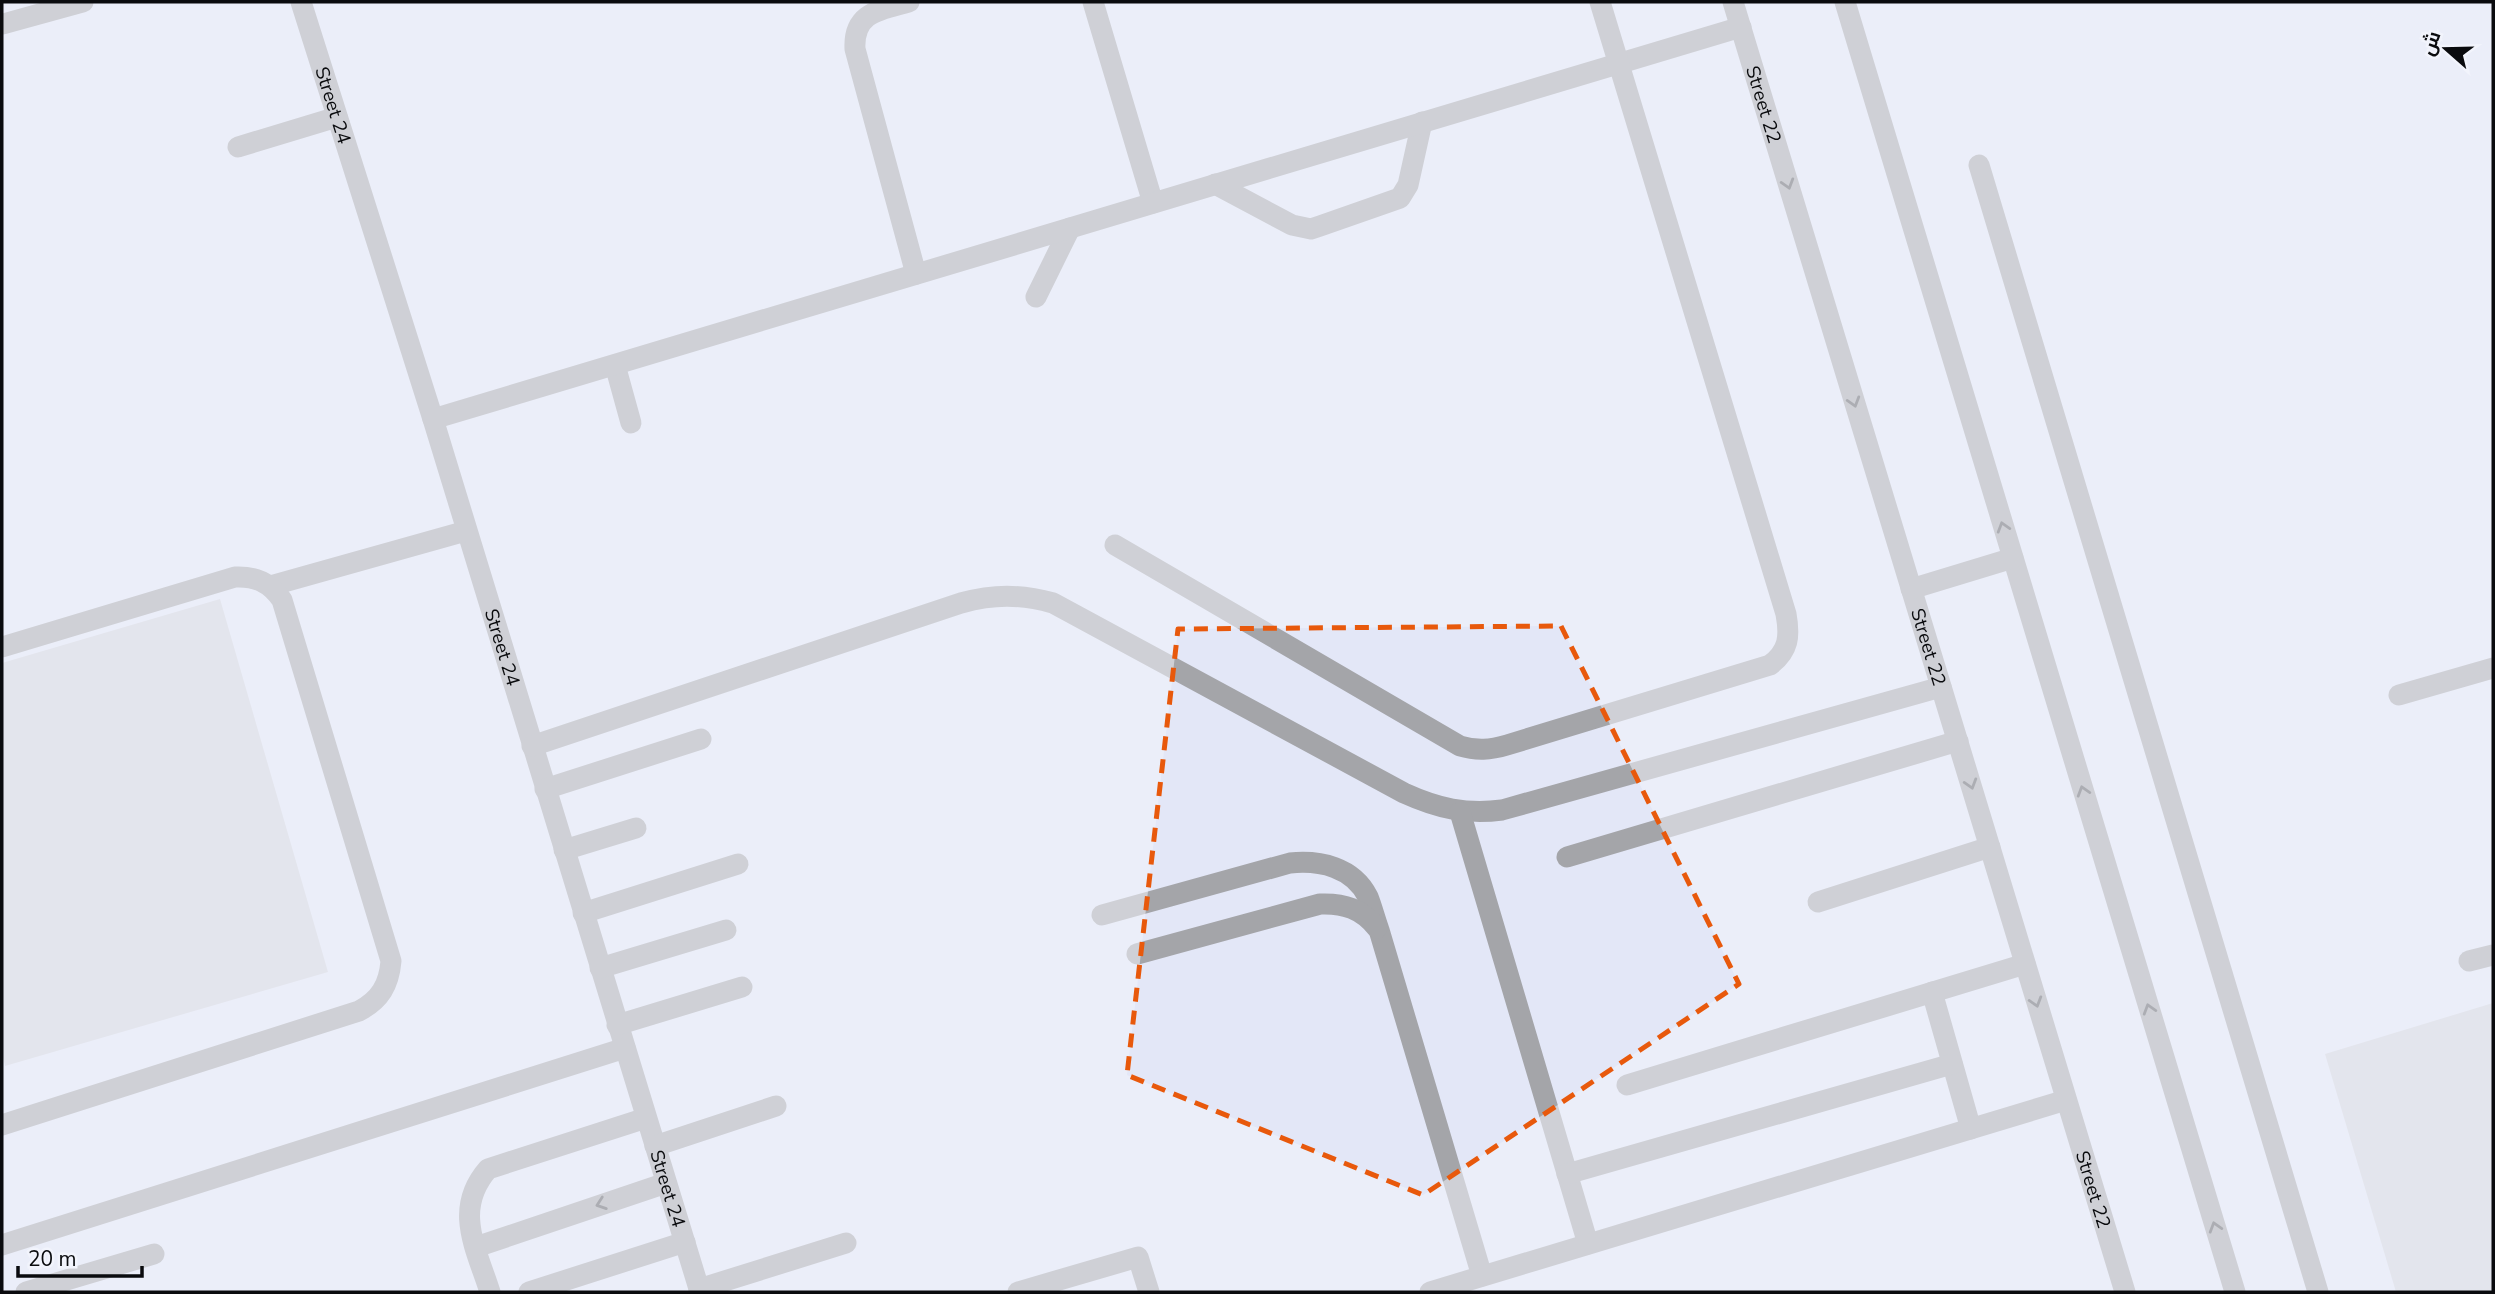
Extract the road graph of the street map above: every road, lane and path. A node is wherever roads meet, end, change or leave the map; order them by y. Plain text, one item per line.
1 (83, 2) edge
2 (301, 2) edge
3 (909, 2) edge
4 (1093, 2) edge
5 (1600, 2) edge
6 (1734, 2) edge
7 (1845, 2) edge
8 (4, 24) dead end
9 (1741, 27) junction
10 (1619, 63) junction
11 (337, 117) junction
12 (1422, 122) junction
13 (238, 147) dead end
14 (1979, 164) dead end
15 (1215, 184) junction
16 (1153, 203) junction
17 (1070, 228) junction
18 (916, 274) junction
19 (1036, 297) dead end
20 (615, 365) junction
21 (433, 419) junction
22 (631, 423) dead end
23 (466, 531) junction
24 (1115, 545) dead end
25 (2013, 558) junction
26 (270, 586) junction
27 (1911, 589) junction
28 (2, 647) edge
29 (2493, 668) edge
30 (1941, 687) junction
31 (2399, 695) dead end
32 (701, 739) dead end
33 (1958, 741) junction
34 (532, 746) junction
35 (545, 789) junction
36 (1460, 812) junction
37 (636, 828) dead end
38 (1990, 847) junction
39 (564, 850) junction
40 (1567, 856) dead end
41 (738, 864) dead end
42 (1818, 902) dead end
43 (583, 913) junction
44 (1102, 915) dead end
45 (726, 930) dead end
46 (1379, 930) junction
47 (1137, 954) dead end
48 (2493, 954) edge
49 (2469, 961) dead end
50 (2025, 964) junction
51 (600, 968) junction
52 (742, 987) dead end
53 (1932, 992) junction
54 (617, 1025) junction
55 (625, 1048) junction
56 (1952, 1064) junction
57 (1627, 1085) dead end
58 (2066, 1100) junction
59 (776, 1106) dead end
60 (646, 1118) junction
61 (2, 1125) edge
62 (1971, 1129) junction
63 (655, 1146) junction
64 (1567, 1174) junction
65 (666, 1183) junction
66 (685, 1241) junction
67 (846, 1242) dead end
68 (1588, 1244) junction
69 (2, 1245) edge
70 (476, 1247) junction
71 (154, 1254) dead end
72 (1482, 1276) junction
73 (1055, 1287) edge
74 (700, 1291) edge
75 (26, 1292) edge
76 (490, 1292) edge
77 (529, 1292) edge
78 (1018, 1292) edge
79 (1149, 1292) edge
80 (1430, 1292) edge
81 (2124, 1292) edge
82 (2235, 1292) edge
83 (2318, 1292) edge

1 - 8 street
2 - 11 street, Street 24
3 - 18 street
4 - 16 street
5 - 10 street
6 - 9 street, Street 22
25 -> 7 street
9 - 10 street
9 -> 27 street, Street 22
10 - 12 street
10 - 24 street
11 - 13 street
11 - 21 street, Street 24
12 - 15 street
12 - 15 street
14 - 83 street
15 - 16 street
16 - 17 street
17 - 18 street
17 - 19 street
18 - 20 street
20 - 21 street
20 - 22 street
21 - 23 street, Street 24
23 - 26 street
23 - 34 street, Street 24
25 - 27 street
82 -> 25 street
26 - 28 street
26 - 61 street
27 - 30 street, Street 22
29 - 31 street
30 - 33 street, Street 22
30 - 36 street
32 - 35 street
33 -> 38 street, Street 22
33 - 40 street
34 - 35 street, Street 24
34 - 36 street
35 - 39 street, Street 24
36 - 64 street
37 - 39 street
38 - 42 street
38 - 50 street, Street 22
39 - 43 street, Street 24
41 - 43 street
43 - 51 street, Street 24
44 - 46 street
45 - 51 street
46 - 47 street
46 - 72 street
48 - 49 street
50 - 53 street
50 -> 58 street, Street 22
51 - 54 street, Street 24
52 - 54 street
53 - 56 street
53 - 57 street
54 - 55 street, Street 24
55 - 60 street, Street 24
55 - 69 street
56 - 62 street
56 - 64 street
58 - 62 street
58 - 81 street, Street 22
59 - 63 street
60 - 63 street, Street 24
60 - 70 street
62 - 68 street
63 - 65 street, Street 24
64 - 68 street
65 - 66 street, Street 24
65 -> 70 street
66 - 74 street, Street 24
66 - 77 street
67 - 74 street
68 - 72 street
70 - 76 street
71 - 75 street
72 - 80 street
73 - 78 street
73 - 79 street

